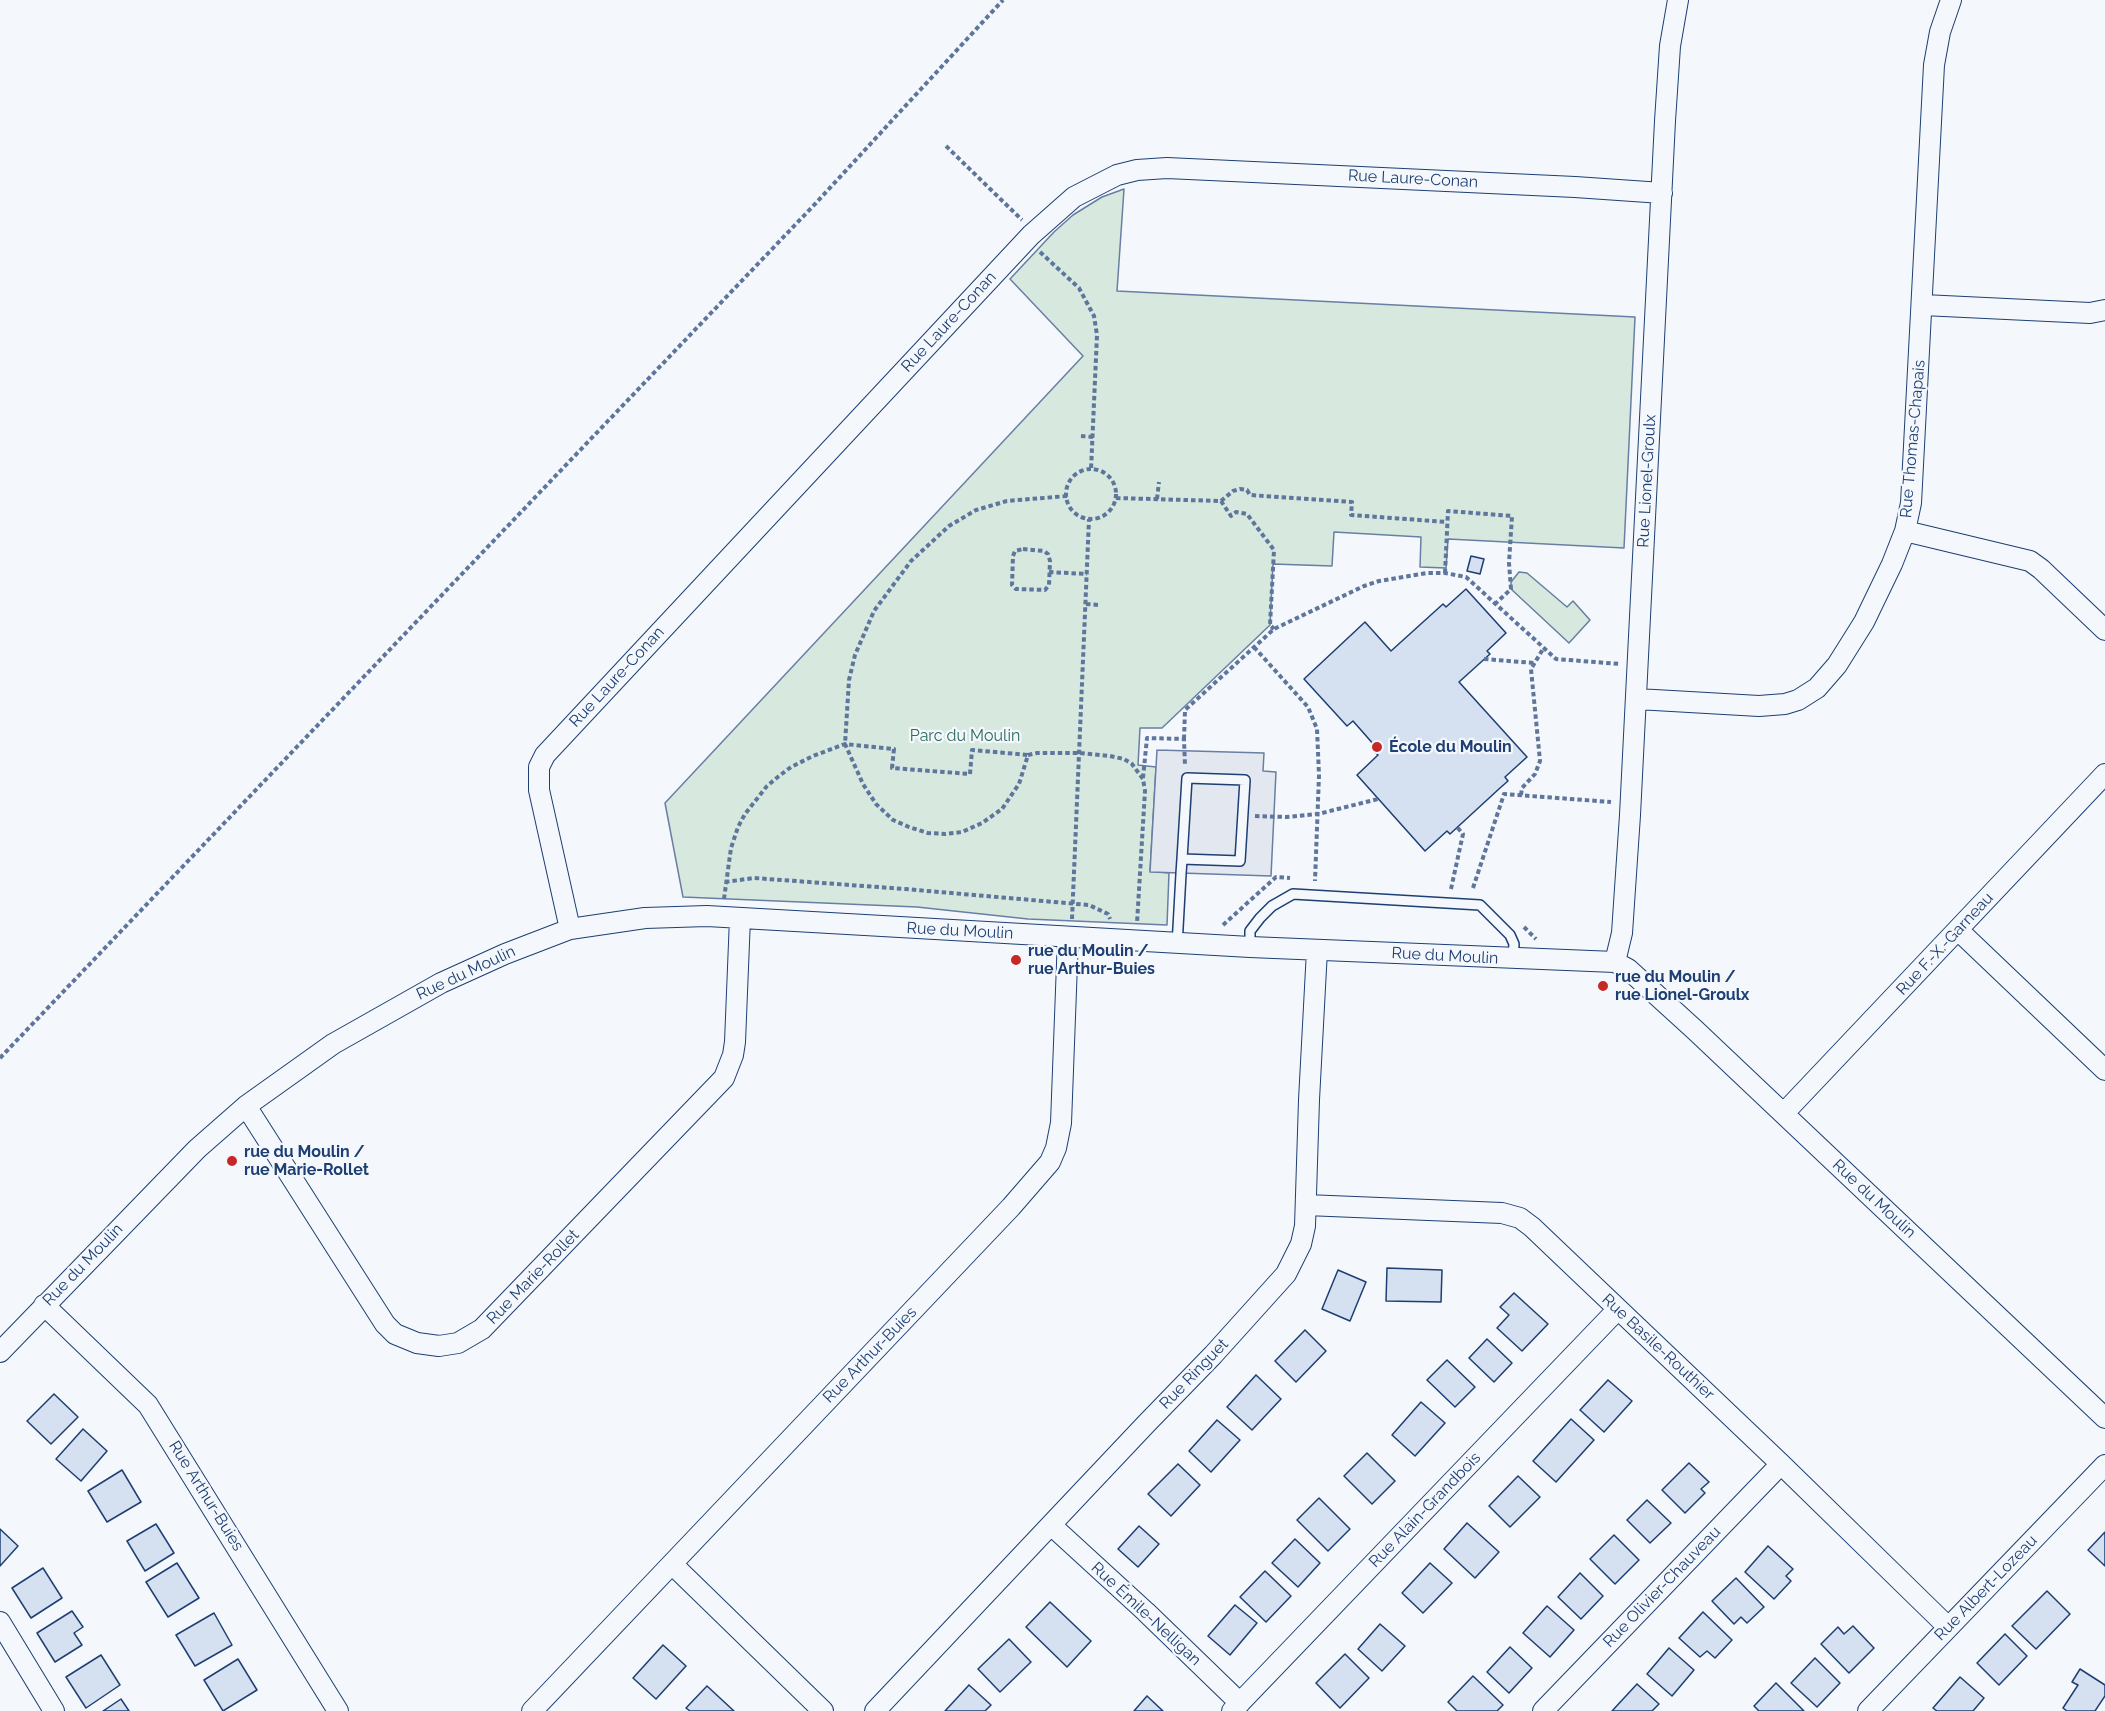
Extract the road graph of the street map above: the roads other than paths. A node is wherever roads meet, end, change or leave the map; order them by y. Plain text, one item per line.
1 (1678, 0) edge
2 (1952, 0) edge
3 (1662, 193) junction
4 (1923, 305) junction
5 (2105, 310) edge
6 (1905, 531) junction
7 (2105, 630) edge
8 (1636, 699) junction
9 (2105, 774) edge
10 (1182, 859) junction
11 (740, 918) junction
12 (570, 929) junction
13 (1070, 930) junction
14 (1958, 930) junction
15 (1177, 943) junction
16 (1250, 947) junction
17 (1317, 950) junction
18 (1513, 959) junction
19 (1615, 962) junction
20 (2105, 1070) edge
21 (246, 1106) junction
22 (1784, 1113) junction
23 (1306, 1205) junction
24 (44, 1305) junction
25 (1618, 1309) junction
26 (0, 1352) edge
27 (2105, 1418) edge
28 (1781, 1464) junction
29 (2105, 1465) edge
30 (1051, 1525) junction
31 (672, 1564) junction
32 (0, 1622) edge
33 (1948, 1628) junction
34 (1236, 1707) edge
35 (54, 1711) edge
36 (338, 1711) edge
37 (532, 1711) edge
38 (823, 1711) edge
39 (875, 1711) edge
40 (1543, 1711) edge
41 (1868, 1711) edge

1 - 3 street, Rue Lionel-Groulx
2 - 4 street, Rue Thomas-Chapais
3 - 8 street, Rue Lionel-Groulx
3 - 12 street, Rue Laure-Conan
4 - 5 street
4 - 6 street, Rue Thomas-Chapais
6 - 7 street
6 - 8 street, Rue Thomas-Chapais
8 - 19 street, Rue Lionel-Groulx
9 - 14 street, Rue F.-X.-Garneau
10 - 10 lane
10 - 15 lane
11 - 12 street, Rue du Moulin
11 - 13 street, Rue du Moulin
11 - 21 street, Rue Marie-Rollet
12 - 21 street, Rue du Moulin
13 - 15 street, Rue du Moulin
13 - 31 street, Rue Arthur-Buies
14 - 20 street
14 - 22 street, Rue F.-X.-Garneau
15 - 16 street, Rue du Moulin
16 - 17 street, Rue du Moulin
16 - 18 lane
17 - 18 street, Rue du Moulin
17 - 23 street, Rue Ringuet
18 - 19 street, Rue du Moulin
19 - 22 street, Rue du Moulin
21 - 24 street, Rue du Moulin
22 - 27 street, Rue du Moulin
23 - 25 street, Rue Basile-Routhier
23 - 30 street, Rue Ringuet
24 - 26 street, Rue du Moulin
24 - 36 street, Rue Arthur-Buies
25 - 28 street, Rue Basile-Routhier
25 - 34 street, Rue Alain-Grandbois
28 - 33 street, Rue Basile-Routhier
28 - 40 street, Rue Olivier-Chauveau
29 - 33 street, Rue Albert-Lozeau
30 - 34 street, Rue Émile-Nelligan
30 - 39 street, Rue Ringuet
31 - 37 street, Rue Arthur-Buies
31 - 38 street
32 - 35 street
33 - 41 street, Rue Albert-Lozeau

